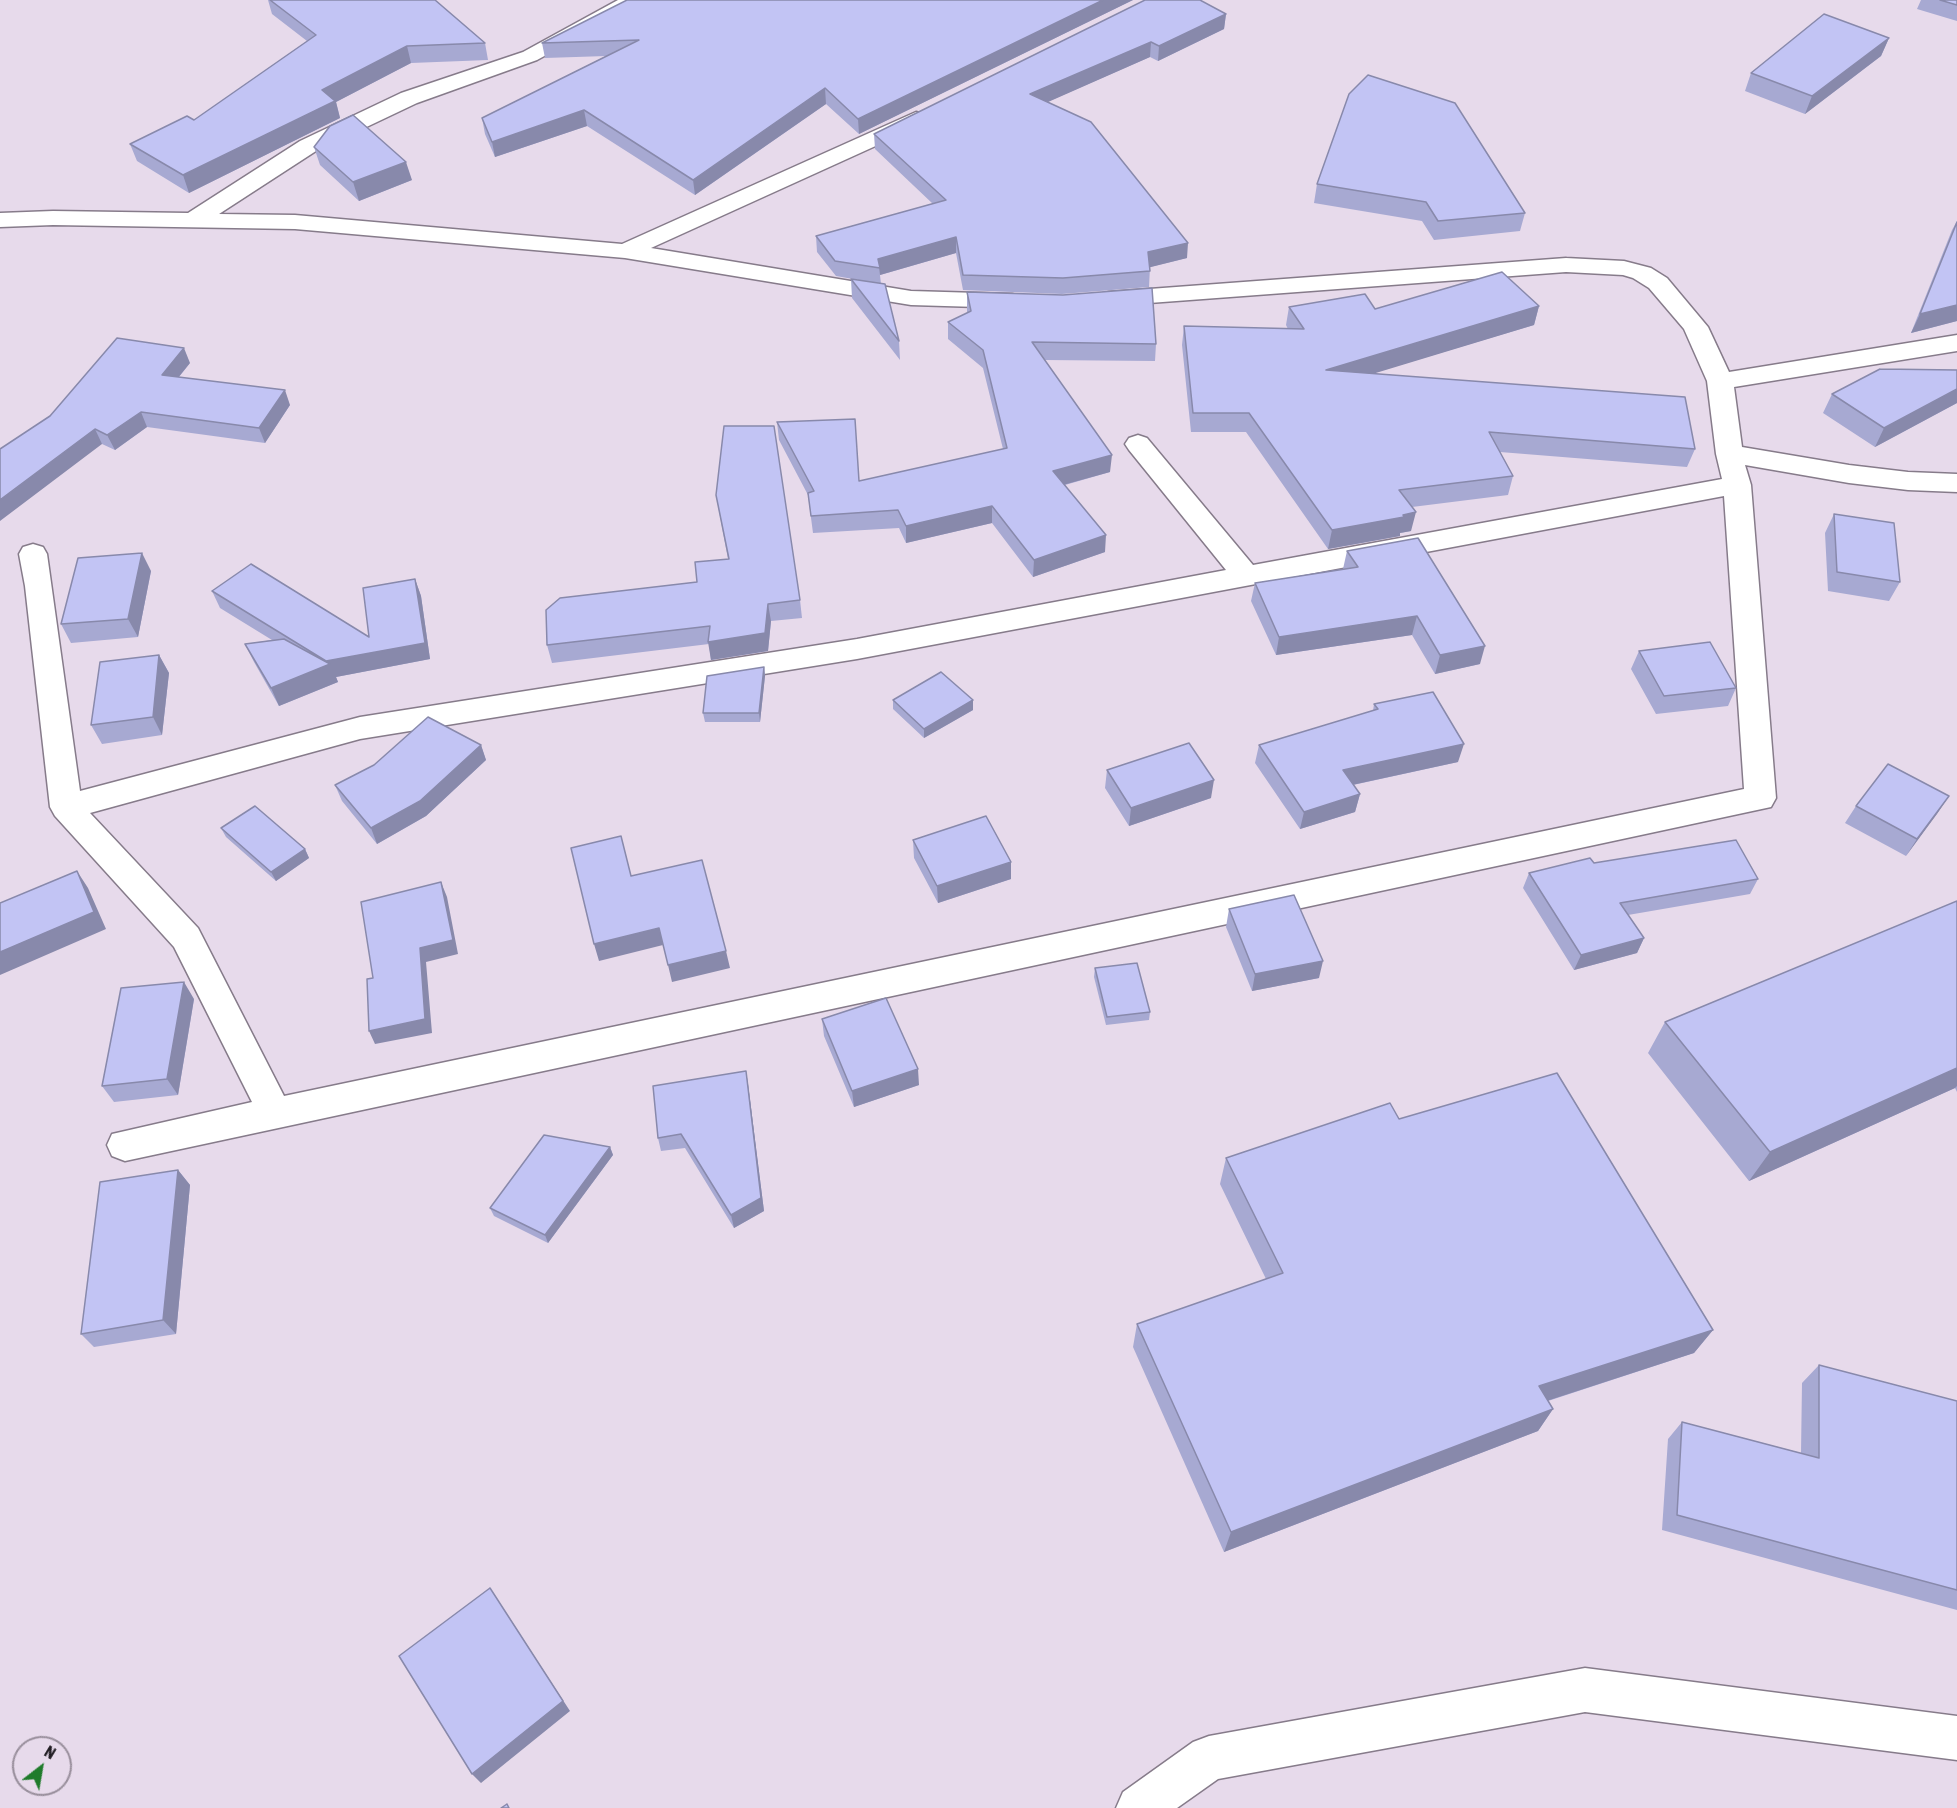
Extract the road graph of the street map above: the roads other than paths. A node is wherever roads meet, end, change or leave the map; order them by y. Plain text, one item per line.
1 (633, 0) edge
2 (933, 110) edge
3 (0, 220) edge
4 (193, 220) junction
5 (625, 251) junction
6 (1085, 301) edge
7 (1039, 302) edge
8 (1957, 343) edge
9 (1720, 381) junction
10 (1138, 444) dead end
11 (1733, 470) junction
12 (1957, 483) edge
13 (33, 554) dead end
14 (1247, 577) junction
15 (66, 807) junction
16 (275, 1113) junction
17 (125, 1145) dead end
18 (1957, 1738) edge
19 (1139, 1808) edge

1 - 4 street
2 - 5 street
3 - 4 street
4 - 5 street
5 - 7 street
6 - 9 street
8 - 9 street
9 - 11 street
10 - 14 street
11 - 12 street
11 - 14 street
11 - 16 street
13 - 15 street
14 - 15 street
15 - 16 street
16 - 17 street
18 - 19 street

